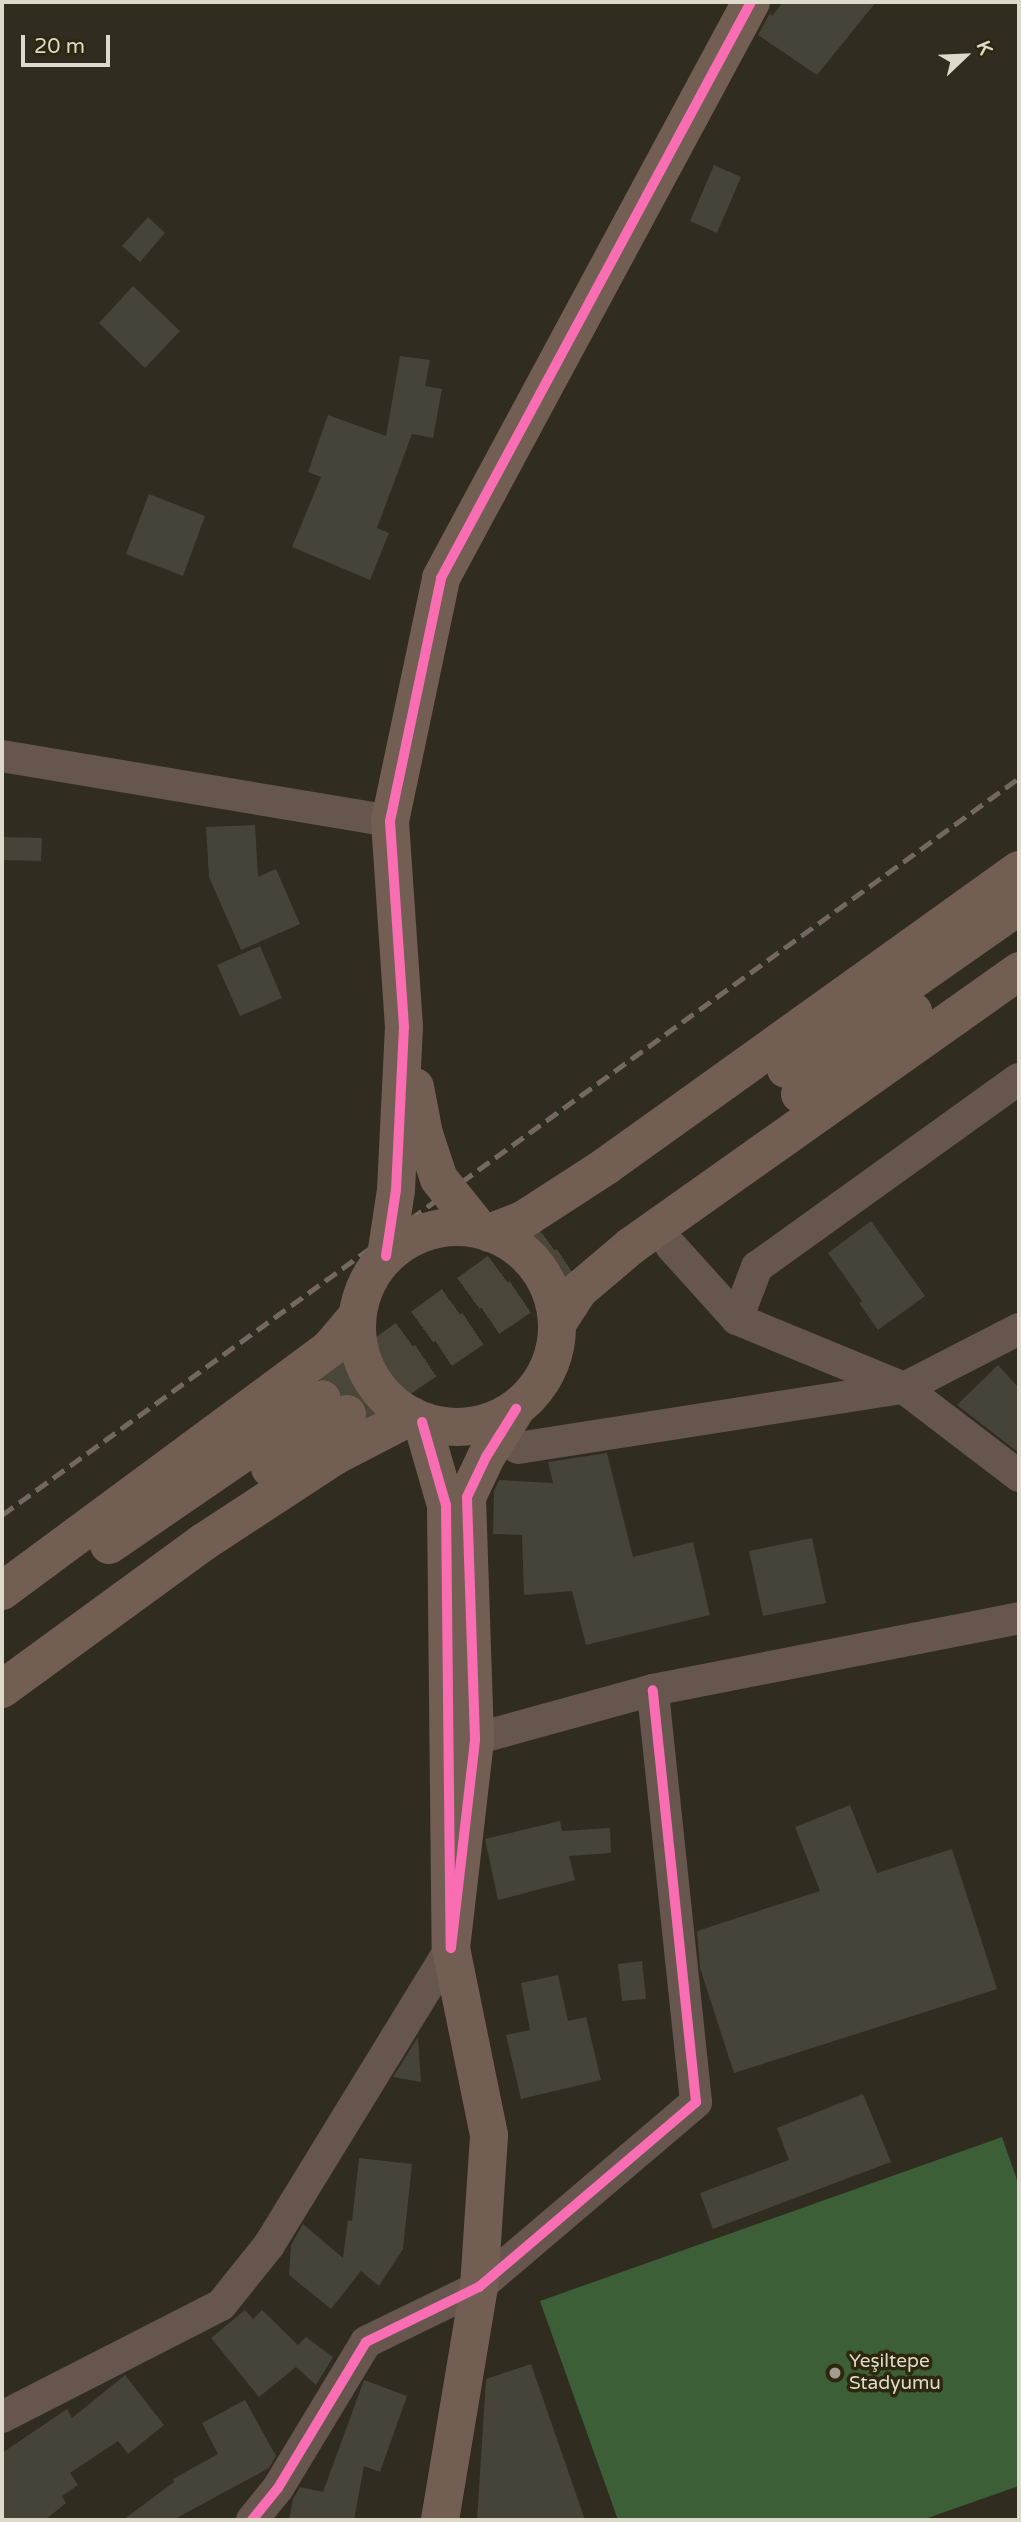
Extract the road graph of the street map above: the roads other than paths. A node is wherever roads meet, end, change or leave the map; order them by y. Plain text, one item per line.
1 (751, 2) edge
2 (2, 756) edge
3 (390, 821) junction
4 (1019, 870) edge
5 (1019, 906) edge
6 (1019, 935) edge
7 (1019, 971) edge
8 (404, 1027) junction
9 (1019, 1079) edge
10 (484, 1231) junction
11 (671, 1246) dead end
12 (386, 1256) junction
13 (357, 1316) junction
14 (737, 1319) junction
15 (557, 1324) junction
16 (1019, 1329) edge
17 (904, 1388) junction
18 (516, 1409) junction
19 (417, 1419) junction
20 (518, 1448) dead end
21 (1019, 1476) edge
22 (2, 1591) edge
23 (1019, 1618) edge
24 (2, 1621) edge
25 (2, 1661) edge
26 (460, 1671) junction
27 (2, 1689) edge
28 (653, 1690) junction
29 (475, 1739) junction
30 (451, 1948) junction
31 (479, 2287) junction
32 (2, 2417) edge
33 (252, 2520) edge
34 (440, 2520) edge

1 - 3 main road
2 - 3 street
3 - 8 main road
4 - 10 main road
5 - 6 main road
7 - 15 main road
8 - 10 main road, bridge
8 - 12 main road, bridge
9 - 14 street
10 - 12 main road, bridge
10 - 15 main road, bridge
11 - 14 street
12 - 13 main road, bridge
13 - 19 main road, bridge
13 - 22 main road
14 - 17 street
15 - 18 main road, bridge
16 - 17 street
17 - 20 street
17 - 21 street
18 - 19 main road, bridge
18 - 26 main road
19 - 26 main road
19 - 27 main road
23 - 28 street
24 - 25 main road
26 - 29 main road
26 - 30 main road
28 - 29 street
28 - 31 street
29 - 30 main road
30 - 31 main road
30 - 32 street
31 - 33 street
31 - 34 main road

